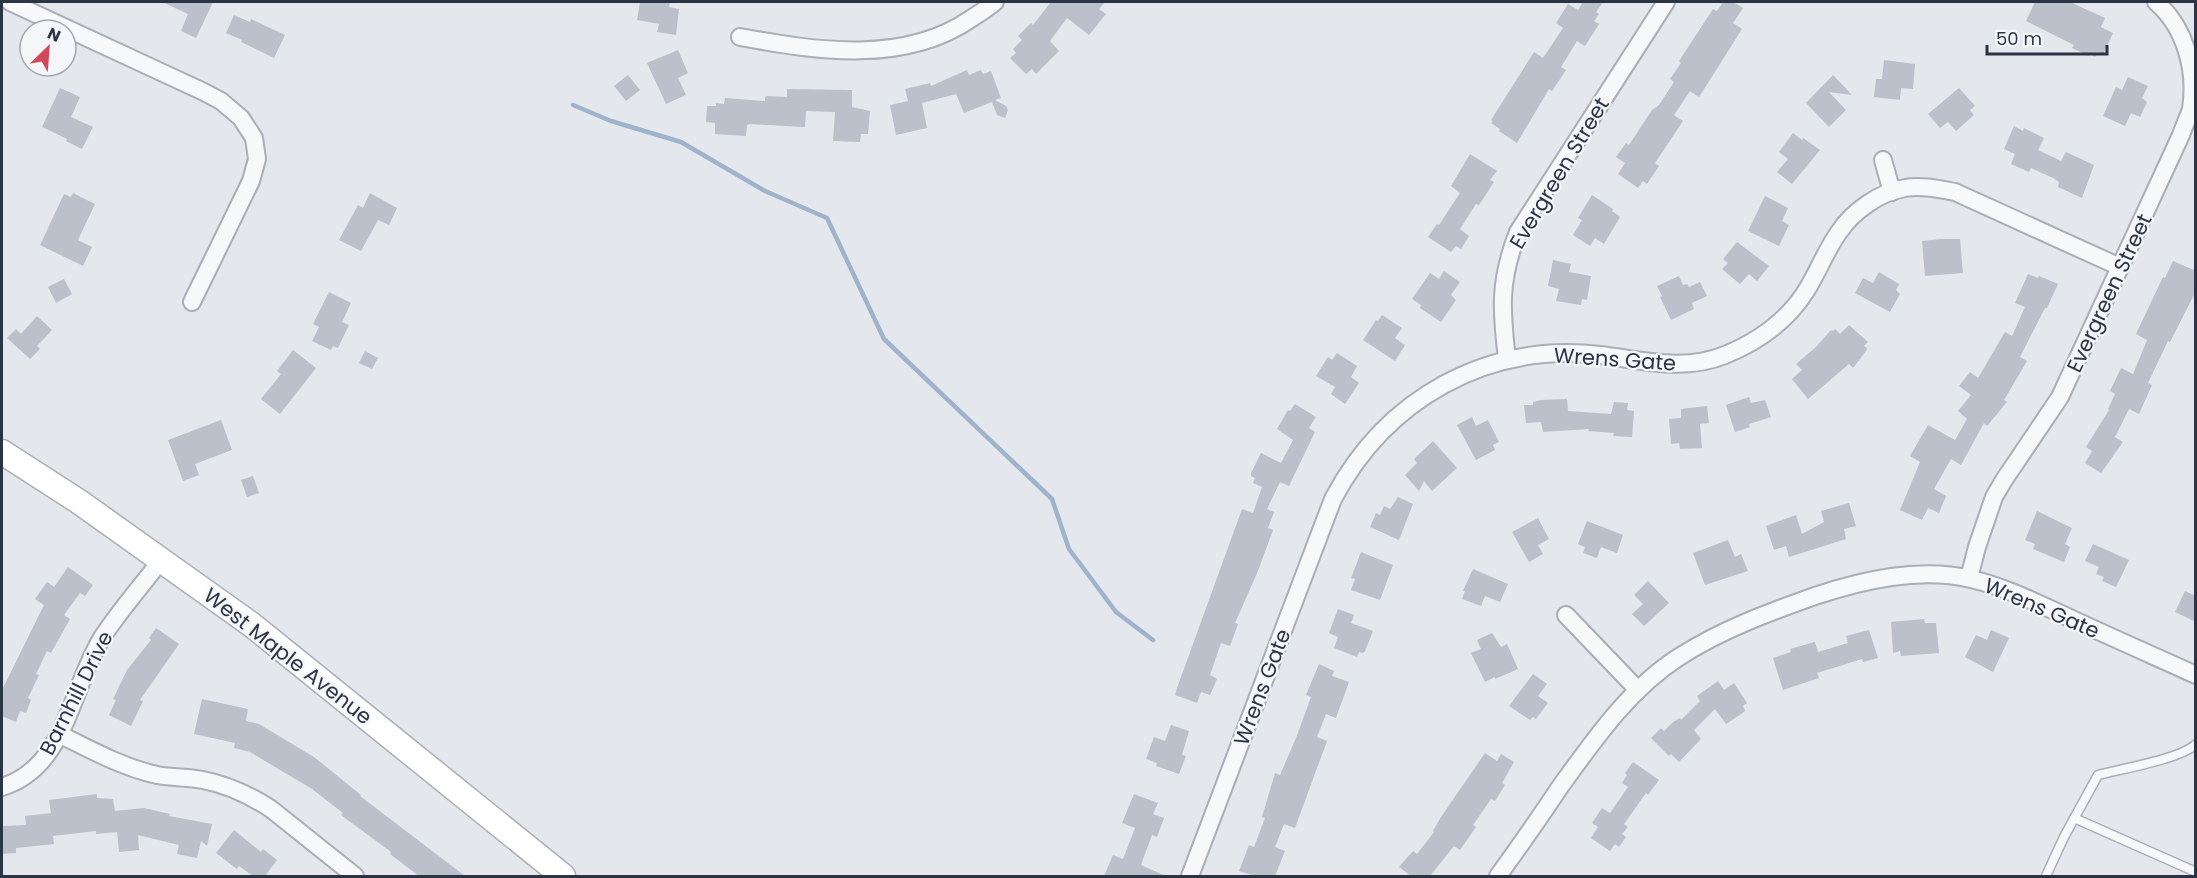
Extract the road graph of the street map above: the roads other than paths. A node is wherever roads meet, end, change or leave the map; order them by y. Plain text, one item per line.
1 (10, 2) edge
2 (995, 2) edge
3 (1666, 2) edge
4 (2156, 2) edge
5 (740, 37) dead end
6 (1883, 160) dead end
7 (1892, 192) junction
8 (2120, 267) junction
9 (192, 302) dead end
10 (1507, 359) junction
11 (2, 452) edge
12 (162, 559) junction
13 (1969, 578) junction
14 (1566, 615) dead end
15 (2196, 675) edge
16 (1638, 690) junction
17 (59, 734) junction
18 (2196, 744) edge
19 (2, 787) edge
20 (2074, 818) junction
21 (2196, 872) edge
22 (355, 876) edge
23 (563, 876) edge
24 (1190, 876) edge
25 (1498, 876) edge
26 (2046, 876) edge

1 - 9 street
2 - 5 street
3 - 10 street, Evergreen Street
4 - 8 street, Evergreen Street
6 - 7 street
7 - 8 street, Wrens Gate
7 - 10 street, Wrens Gate
8 - 13 street, Evergreen Street
10 - 24 street, Wrens Gate
11 - 12 main road, West Maple Avenue
12 - 17 street, Barnhill Drive
12 - 23 main road, West Maple Avenue
13 - 15 street, Wrens Gate
13 - 16 street, Wrens Gate
14 - 16 street
16 - 25 street, Wrens Gate
17 - 19 street, Barnhill Drive
17 - 22 street
18 - 20 lane
20 - 21 lane
20 - 26 lane

